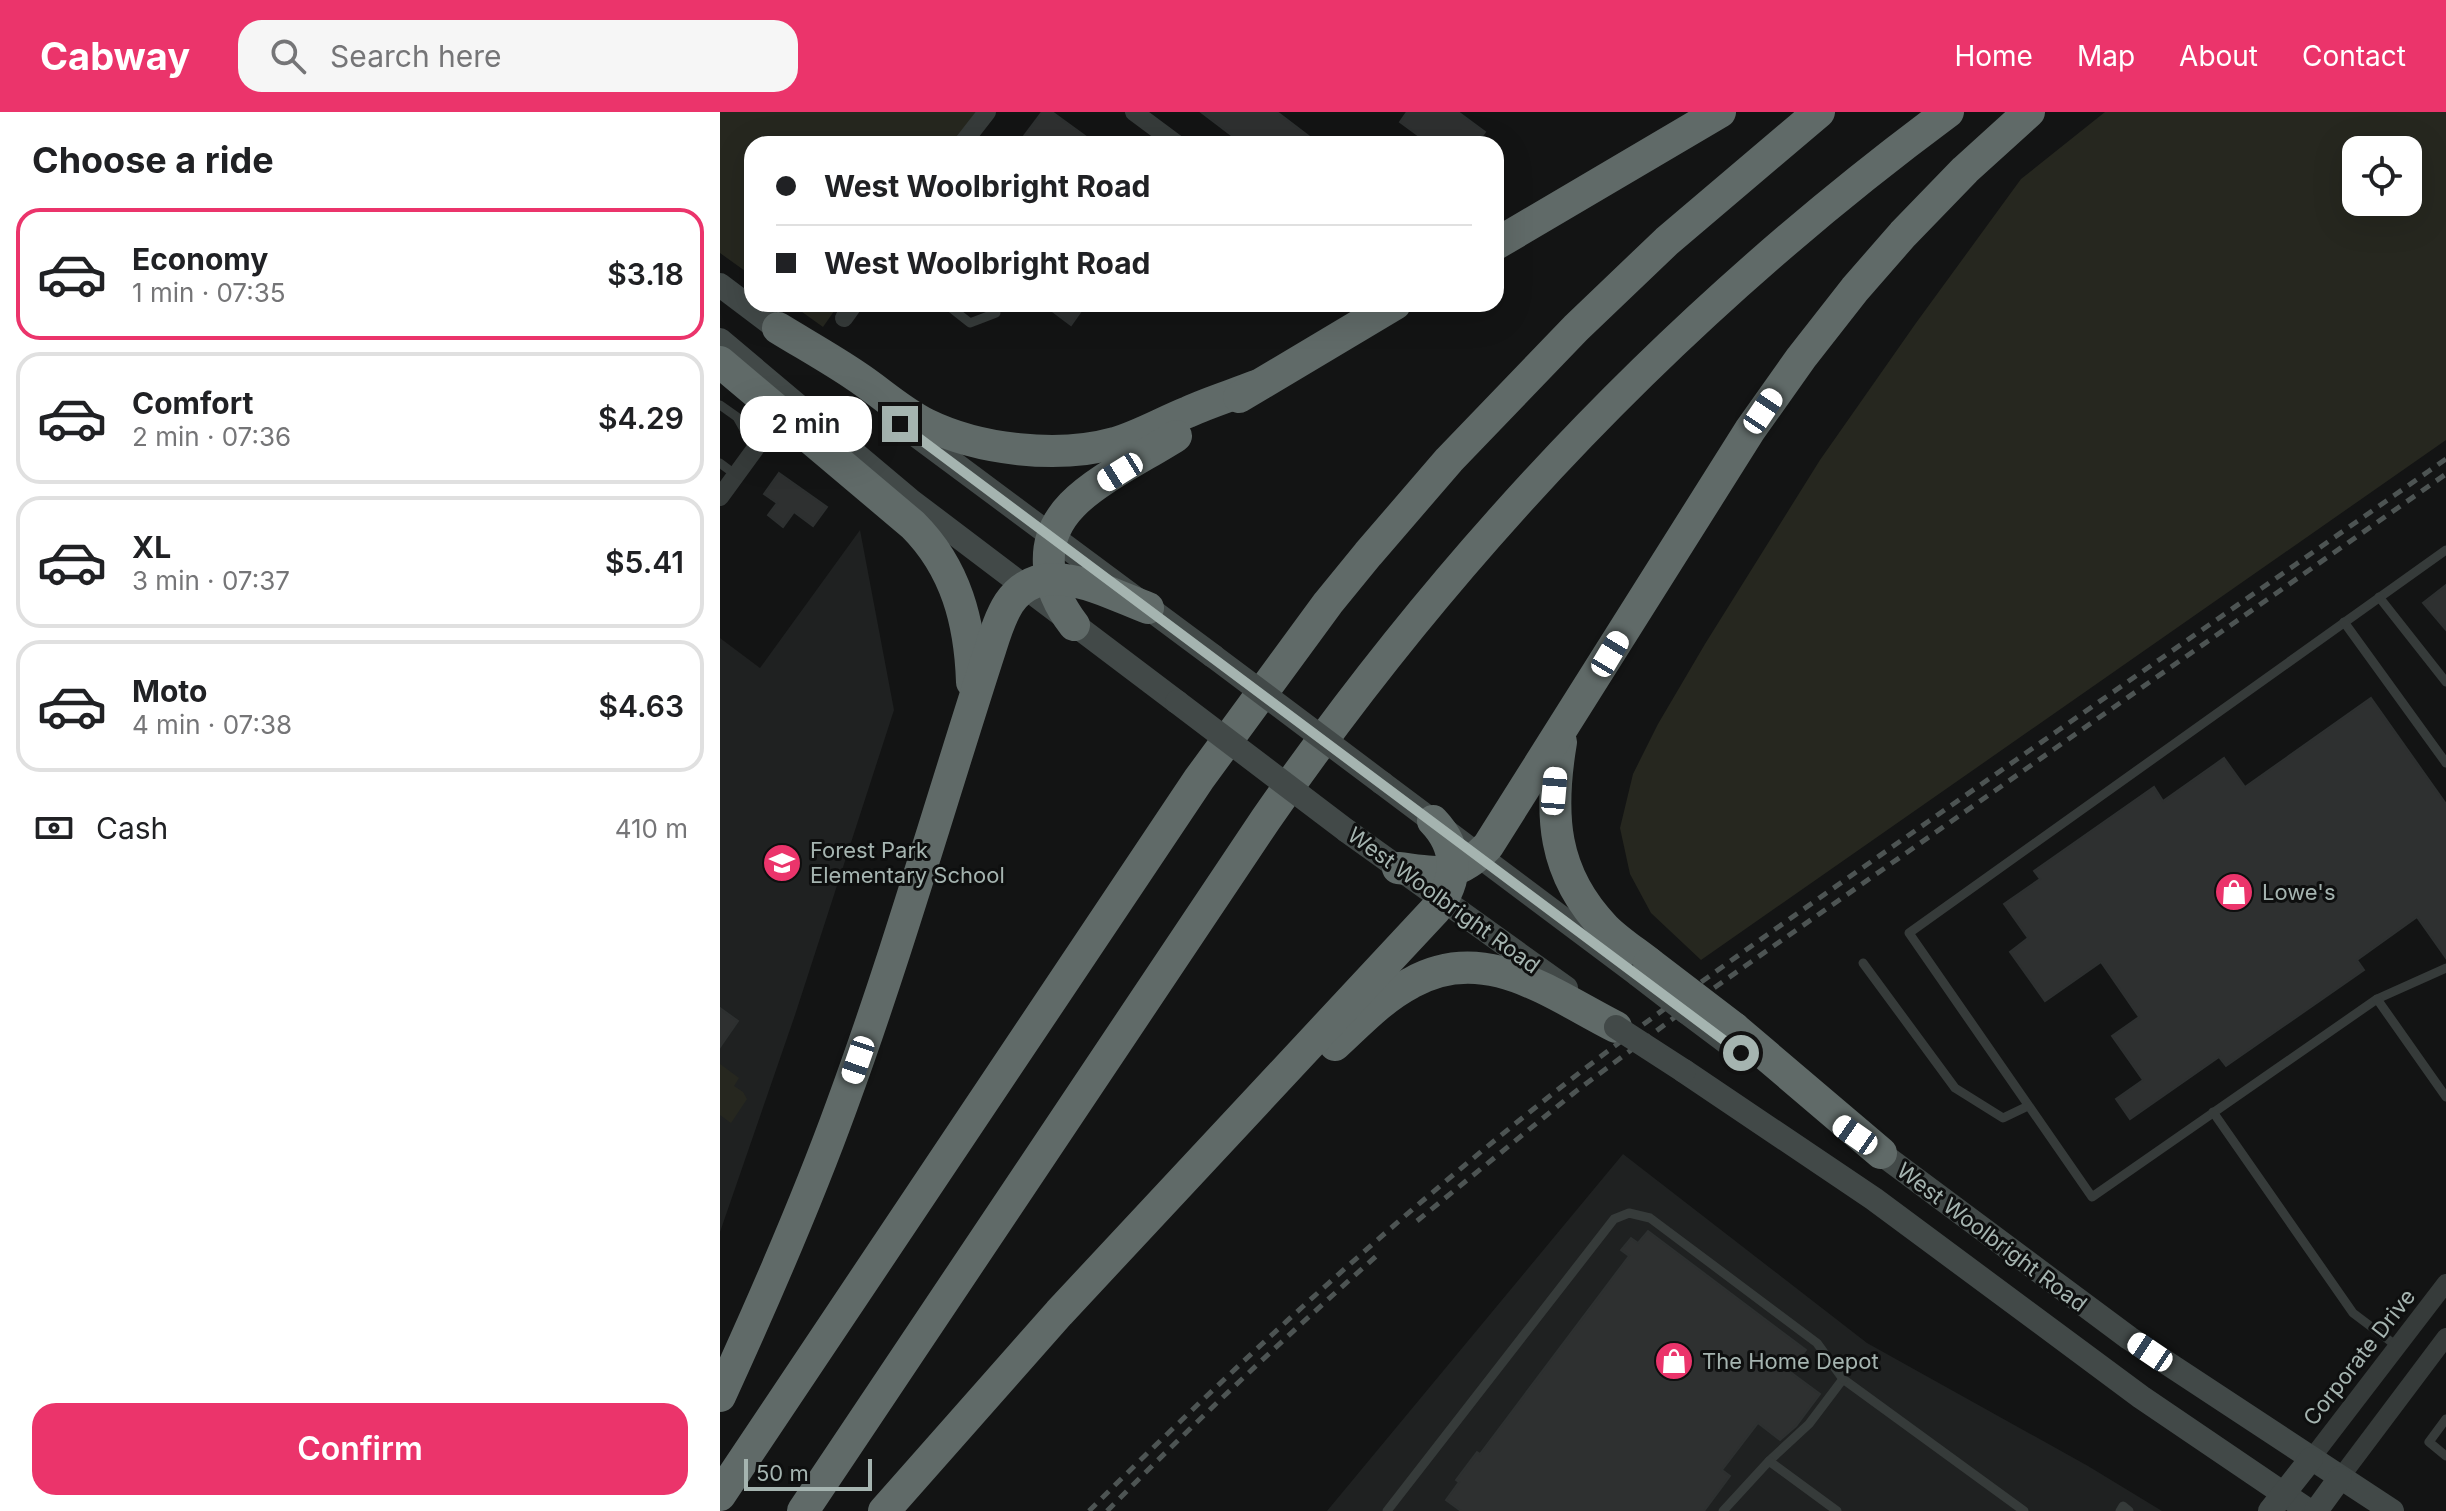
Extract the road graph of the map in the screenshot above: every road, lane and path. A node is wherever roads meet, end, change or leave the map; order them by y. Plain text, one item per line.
1 (987, 112) edge
2 (1134, 112) edge
3 (1720, 112) edge
4 (1819, 112) edge
5 (1948, 112) edge
6 (2029, 112) edge
7 (968, 136) edge
8 (1166, 136) edge
9 (1504, 239) edge
10 (720, 285) edge
11 (744, 303) edge
12 (756, 312) edge
13 (956, 312) edge
14 (1381, 312) edge
15 (996, 313) dead end
16 (778, 328) junction
17 (720, 340) edge
18 (720, 362) edge
19 (1256, 386) junction
20 (720, 405) edge
21 (755, 449) joint
22 (720, 463) edge
23 (736, 475) junction
24 (720, 497) edge
25 (1054, 537) junction
26 (2446, 550) edge
27 (1037, 584) junction
28 (2379, 597) junction
29 (1148, 608) junction
30 (2344, 622) junction
31 (1074, 625) joint
32 (2446, 682) edge
33 (973, 701) junction
34 (1563, 729) junction
35 (2446, 763) edge
36 (1433, 821) joint
37 (1467, 863) junction
38 (1398, 868) junction
39 (1443, 901) junction
40 (1863, 963) dead end
41 (2446, 968) edge
42 (1644, 969) junction
43 (2377, 999) junction
44 (1587, 1009) junction
45 (1616, 1027) joint
46 (2446, 1097) edge
47 (2028, 1106) junction
48 (2213, 1112) junction
49 (1216, 1145) junction
50 (1881, 1153) joint
51 (2446, 1283) edge
52 (2446, 1337) edge
53 (2398, 1347) junction
54 (1843, 1379) junction
55 (720, 1396) edge
56 (2446, 1419) edge
57 (2446, 1456) edge
58 (2311, 1459) junction
59 (1769, 1461) junction
60 (2340, 1478) junction
61 (720, 1495) edge
62 (2276, 1503) edge
63 (803, 1511) edge
64 (884, 1511) edge
65 (1387, 1511) edge
66 (1723, 1511) edge
67 (1837, 1511) edge
68 (2024, 1511) edge
69 (2120, 1511) edge
70 (2129, 1511) edge
71 (2309, 1511) edge
72 (2316, 1511) edge
73 (2392, 1511) edge

1 - 7 street
2 - 8 street
3 - 9 highway
4 - 61 highway
5 - 63 highway
6 - 34 highway
10 - 11 main road
12 - 16 main road
13 - 15 lane
14 - 19 highway
16 - 19 highway
16 - 25 main road
17 - 27 main road
18 - 33 highway
19 - 25 highway
20 - 21 lane
21 - 23 street
22 - 23 lane
23 - 24 street
25 - 27 highway
25 - 29 main road
26 - 28 lane
27 - 29 highway
27 - 31 highway
27 - 33 highway
28 - 30 lane
28 - 32 lane
29 - 36 main road, bridge
30 - 35 lane
30 - 47 lane
31 - 38 main road, West Woolbright Road, bridge
33 - 55 highway
34 - 37 highway
34 - 42 highway
36 - 37 highway
37 - 38 highway
37 - 39 highway
37 - 42 main road
38 - 39 main road, West Woolbright Road
39 - 44 main road, West Woolbright Road
39 - 49 highway
40 - 47 lane
41 - 43 lane
42 - 50 highway, bridge
43 - 46 lane
43 - 48 lane
44 - 45 highway
44 - 49 highway
45 - 62 main road, West Woolbright Road, bridge
47 - 48 lane
48 - 53 lane
49 - 64 highway
50 - 58 main road, West Woolbright Road
51 - 53 street, Corporate Drive
52 - 60 street
53 - 58 street, Corporate Drive
54 - 59 lane
54 - 65 lane
54 - 68 lane
56 - 57 lane
58 - 60 main road, West Woolbright Road
58 - 62 main road
59 - 66 lane
59 - 67 lane
60 - 72 main road
60 - 73 main road, West Woolbright Road
62 - 71 main road, West Woolbright Road
69 - 70 lane

